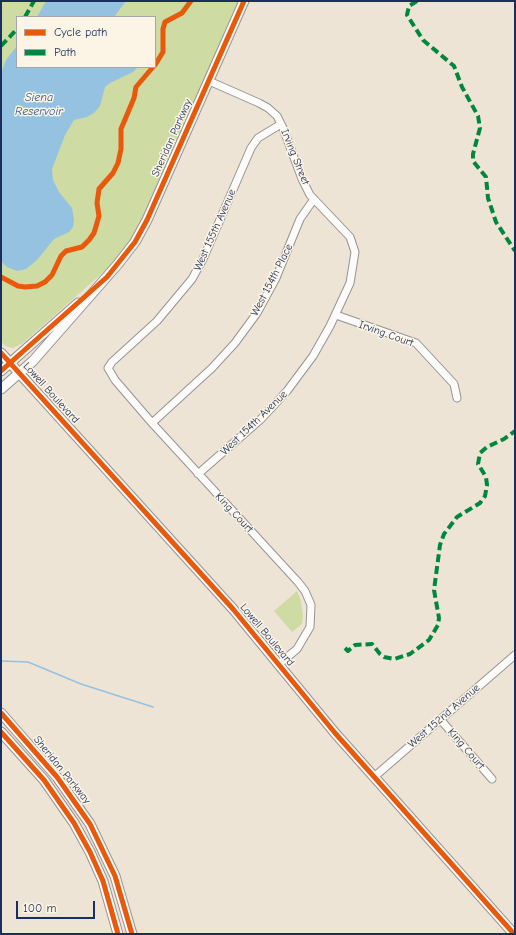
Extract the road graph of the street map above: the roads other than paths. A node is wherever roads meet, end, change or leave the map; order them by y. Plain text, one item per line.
1 (244, 1) edge
2 (209, 81) junction
3 (281, 124) junction
4 (314, 199) junction
5 (107, 277) junction
6 (350, 283) joint
7 (336, 314) junction
8 (1, 353) edge
9 (10, 363) junction
10 (108, 368) joint
11 (1, 371) edge
12 (20, 372) junction
13 (1, 389) edge
14 (457, 398) dead end
15 (152, 423) junction
16 (198, 474) junction
17 (515, 655) edge
18 (279, 664) junction
19 (1, 713) edge
20 (440, 719) junction
21 (1, 732) edge
22 (374, 777) junction
23 (492, 780) dead end
24 (118, 934) edge
25 (132, 934) edge
26 (514, 934) edge

1 - 2 main road, Sheridan Parkway
2 - 3 street, Irving Street
2 - 5 main road, Sheridan Parkway
3 - 4 street, Irving Street
3 - 10 street, West 155th Avenue
4 - 6 street, Irving Street
4 - 15 street, West 154th Place
5 - 9 main road, Sheridan Parkway
5 - 12 main road, Sheridan Parkway
6 - 7 street, West 154th Avenue
7 - 14 street, Irving Court
7 - 16 street, West 154th Avenue
8 - 9 main road, Lowell Boulevard
9 - 11 main road, Sheridan Parkway
9 - 12 main road, Lowell Boulevard
10 - 15 street, King Court
12 - 13 main road, Sheridan Parkway
12 - 18 main road, Lowell Boulevard
15 - 16 street, King Court
16 - 18 street, King Court
17 - 20 street, West 152nd Avenue
18 - 22 main road, Lowell Boulevard
19 - 25 main road, Sheridan Parkway
20 - 22 street, West 152nd Avenue
20 - 23 street, King Court
21 - 24 main road, Sheridan Parkway
22 - 26 main road, Lowell Boulevard

